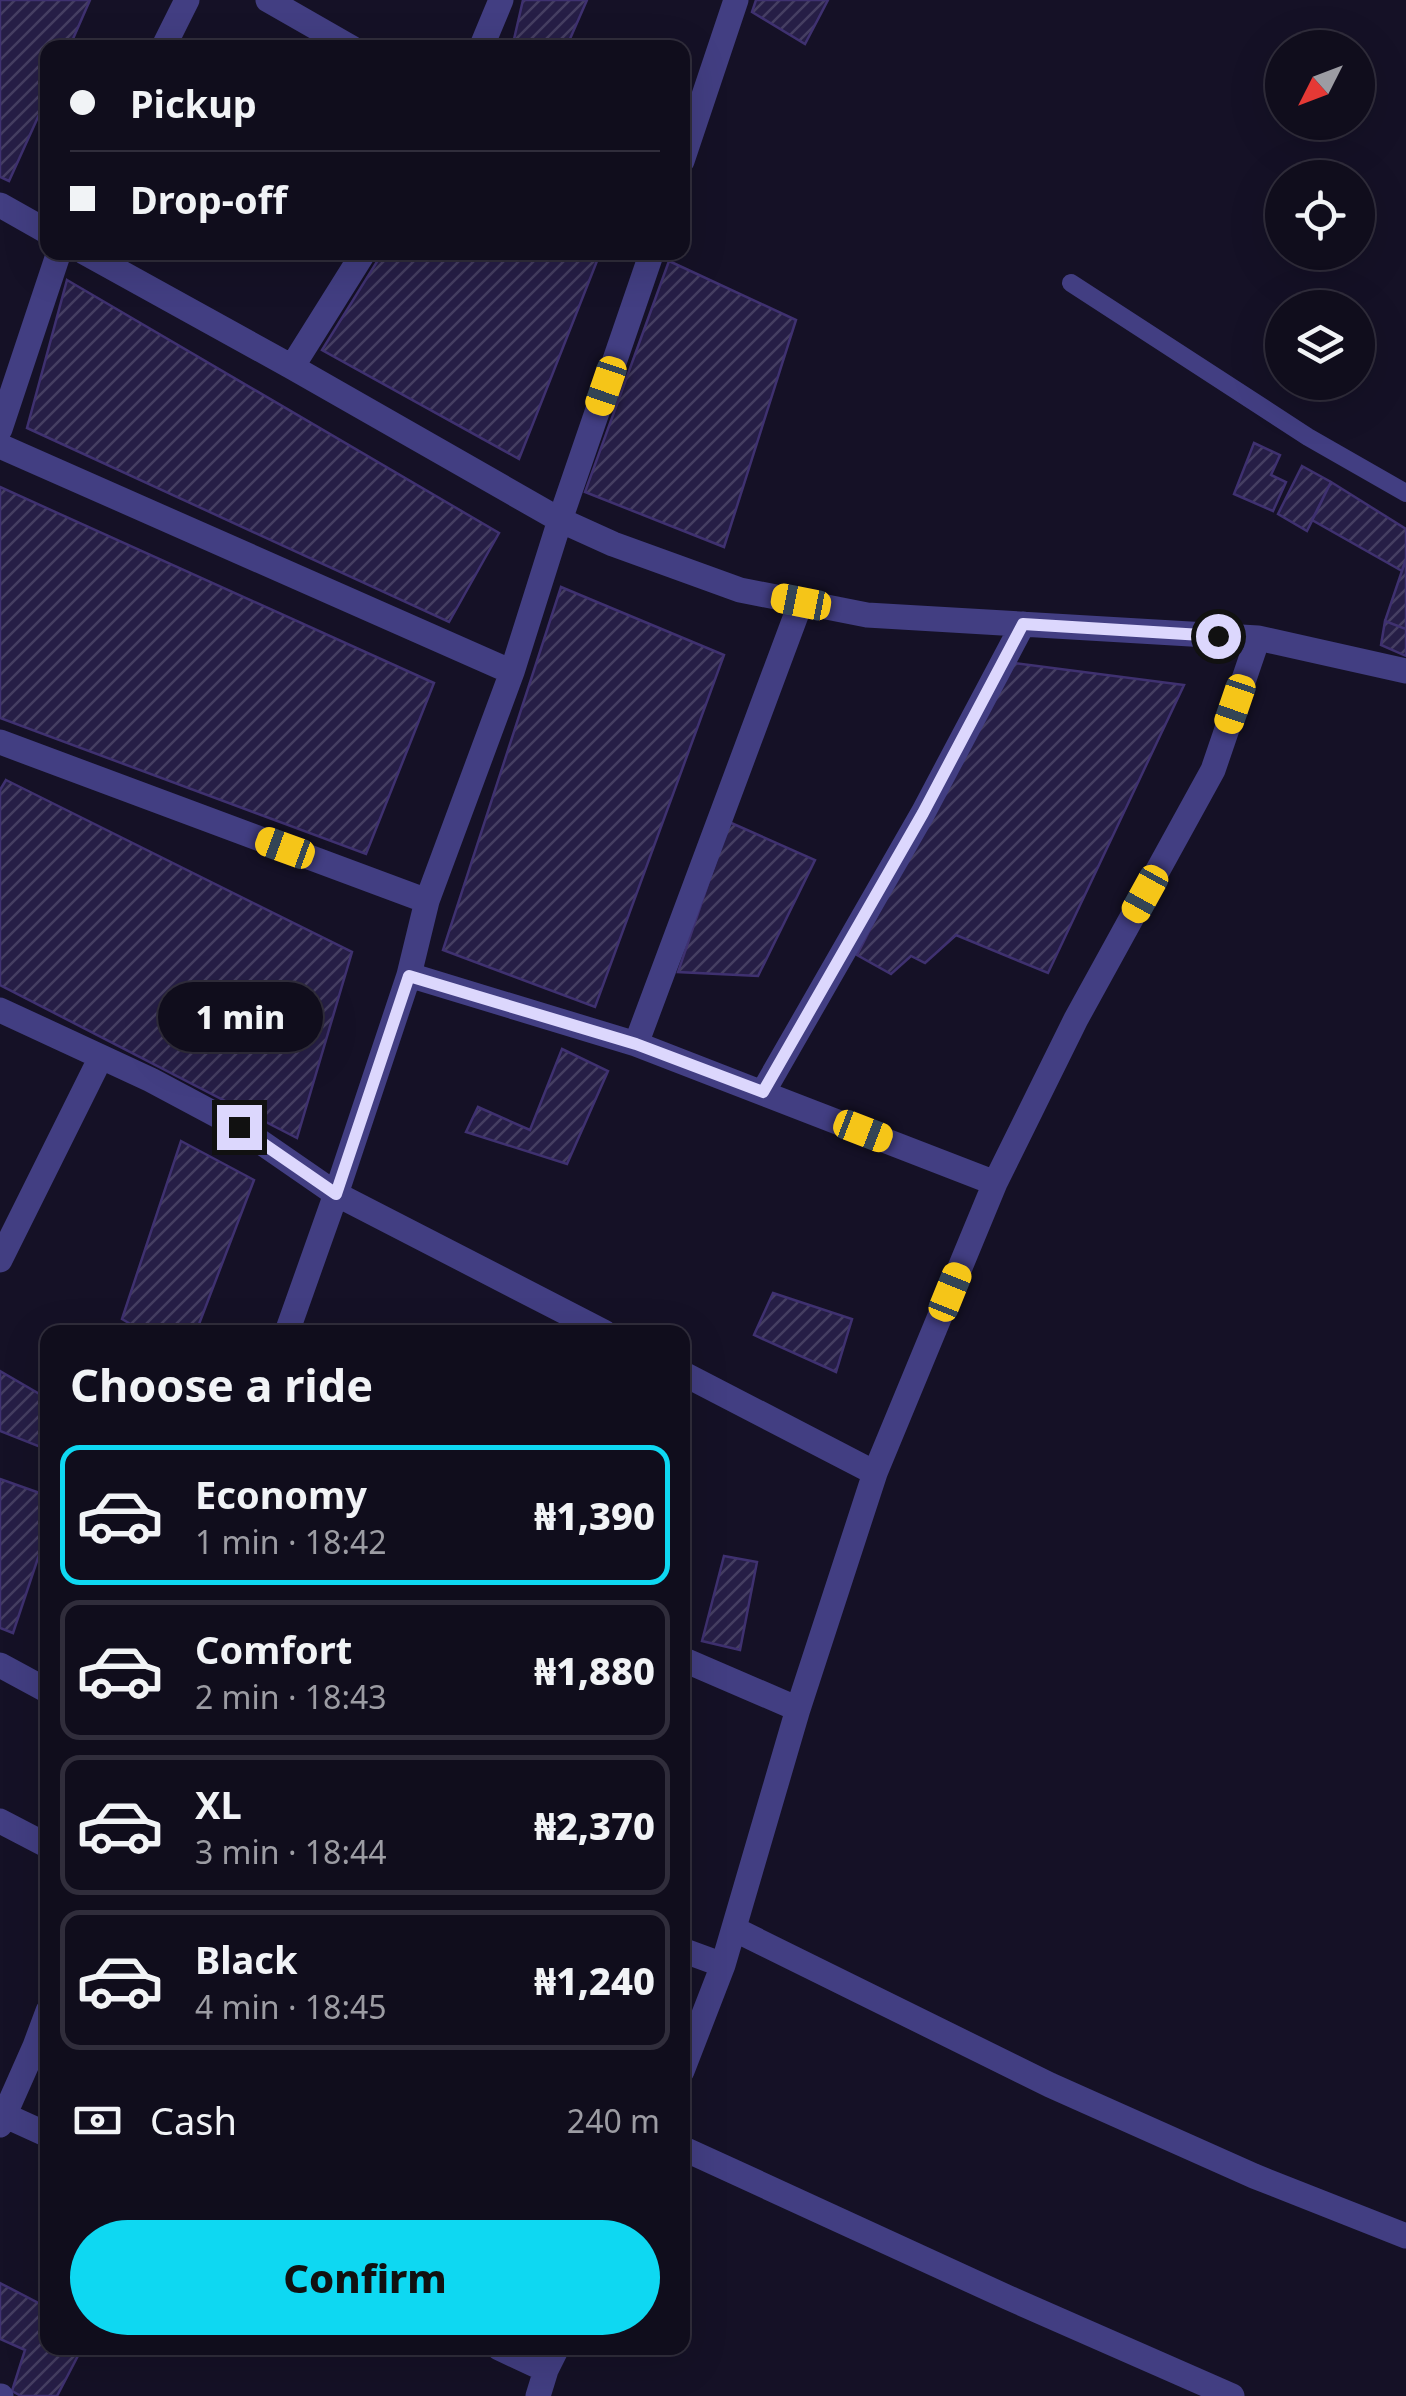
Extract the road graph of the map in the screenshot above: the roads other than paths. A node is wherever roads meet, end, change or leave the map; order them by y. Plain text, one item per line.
1 (187, 0) edge
2 (268, 0) edge
3 (501, 0) edge
4 (736, 0) edge
5 (167, 40) edge
6 (338, 40) edge
7 (484, 40) edge
8 (690, 137) edge
9 (0, 206) edge
10 (40, 228) edge
11 (56, 260) edge
12 (98, 260) edge
13 (359, 260) edge
14 (649, 260) edge
15 (1071, 282) dead end
16 (292, 367) junction
17 (0, 429) edge
18 (0, 446) edge
19 (1406, 492) edge
20 (560, 520) junction
21 (801, 602) junction
22 (1023, 624) junction
23 (1258, 638) junction
24 (1406, 671) edge
25 (512, 672) junction
26 (0, 742) edge
27 (427, 901) junction
28 (409, 976) junction
29 (0, 1010) edge
30 (636, 1044) junction
31 (101, 1057) junction
32 (763, 1092) junction
33 (996, 1183) junction
34 (336, 1194) junction
35 (0, 1260) edge
36 (289, 1325) edge
37 (590, 1325) edge
38 (690, 1377) edge
39 (875, 1473) junction
40 (690, 1662) edge
41 (0, 1665) edge
42 (40, 1687) edge
43 (798, 1709) junction
44 (0, 1821) edge
45 (40, 1842) edge
46 (734, 1928) junction
47 (690, 1953) edge
48 (723, 1965) junction
49 (40, 2033) edge
50 (690, 2050) edge
51 (2, 2120) edge
52 (40, 2133) edge
53 (690, 2152) edge
54 (1406, 2236) edge
55 (552, 2358) edge
56 (538, 2396) edge
57 (1232, 2396) edge

1 - 5 street
2 - 6 street
3 - 7 street
4 - 8 street
9 - 10 street
11 - 17 street
12 - 16 street
13 - 16 street
14 - 20 street
15 - 19 lane
16 - 20 street
18 - 25 street
20 - 21 street
20 - 25 street
21 - 22 street
21 - 30 street
22 - 23 street
22 - 32 street
23 - 24 street
23 - 33 street
25 - 27 street
26 - 27 street
27 - 28 street
28 - 30 street
28 - 34 street
29 - 31 street
30 - 32 street
31 - 34 street
31 - 35 street
32 - 33 street
33 - 39 street
34 - 36 street
34 - 37 street
38 - 39 street
39 - 43 street
40 - 43 street
41 - 42 street
43 - 46 street
44 - 45 street
46 - 48 street
46 - 54 street
47 - 48 street
48 - 50 street
49 - 51 street
51 - 52 street
53 - 57 street
55 - 56 street

